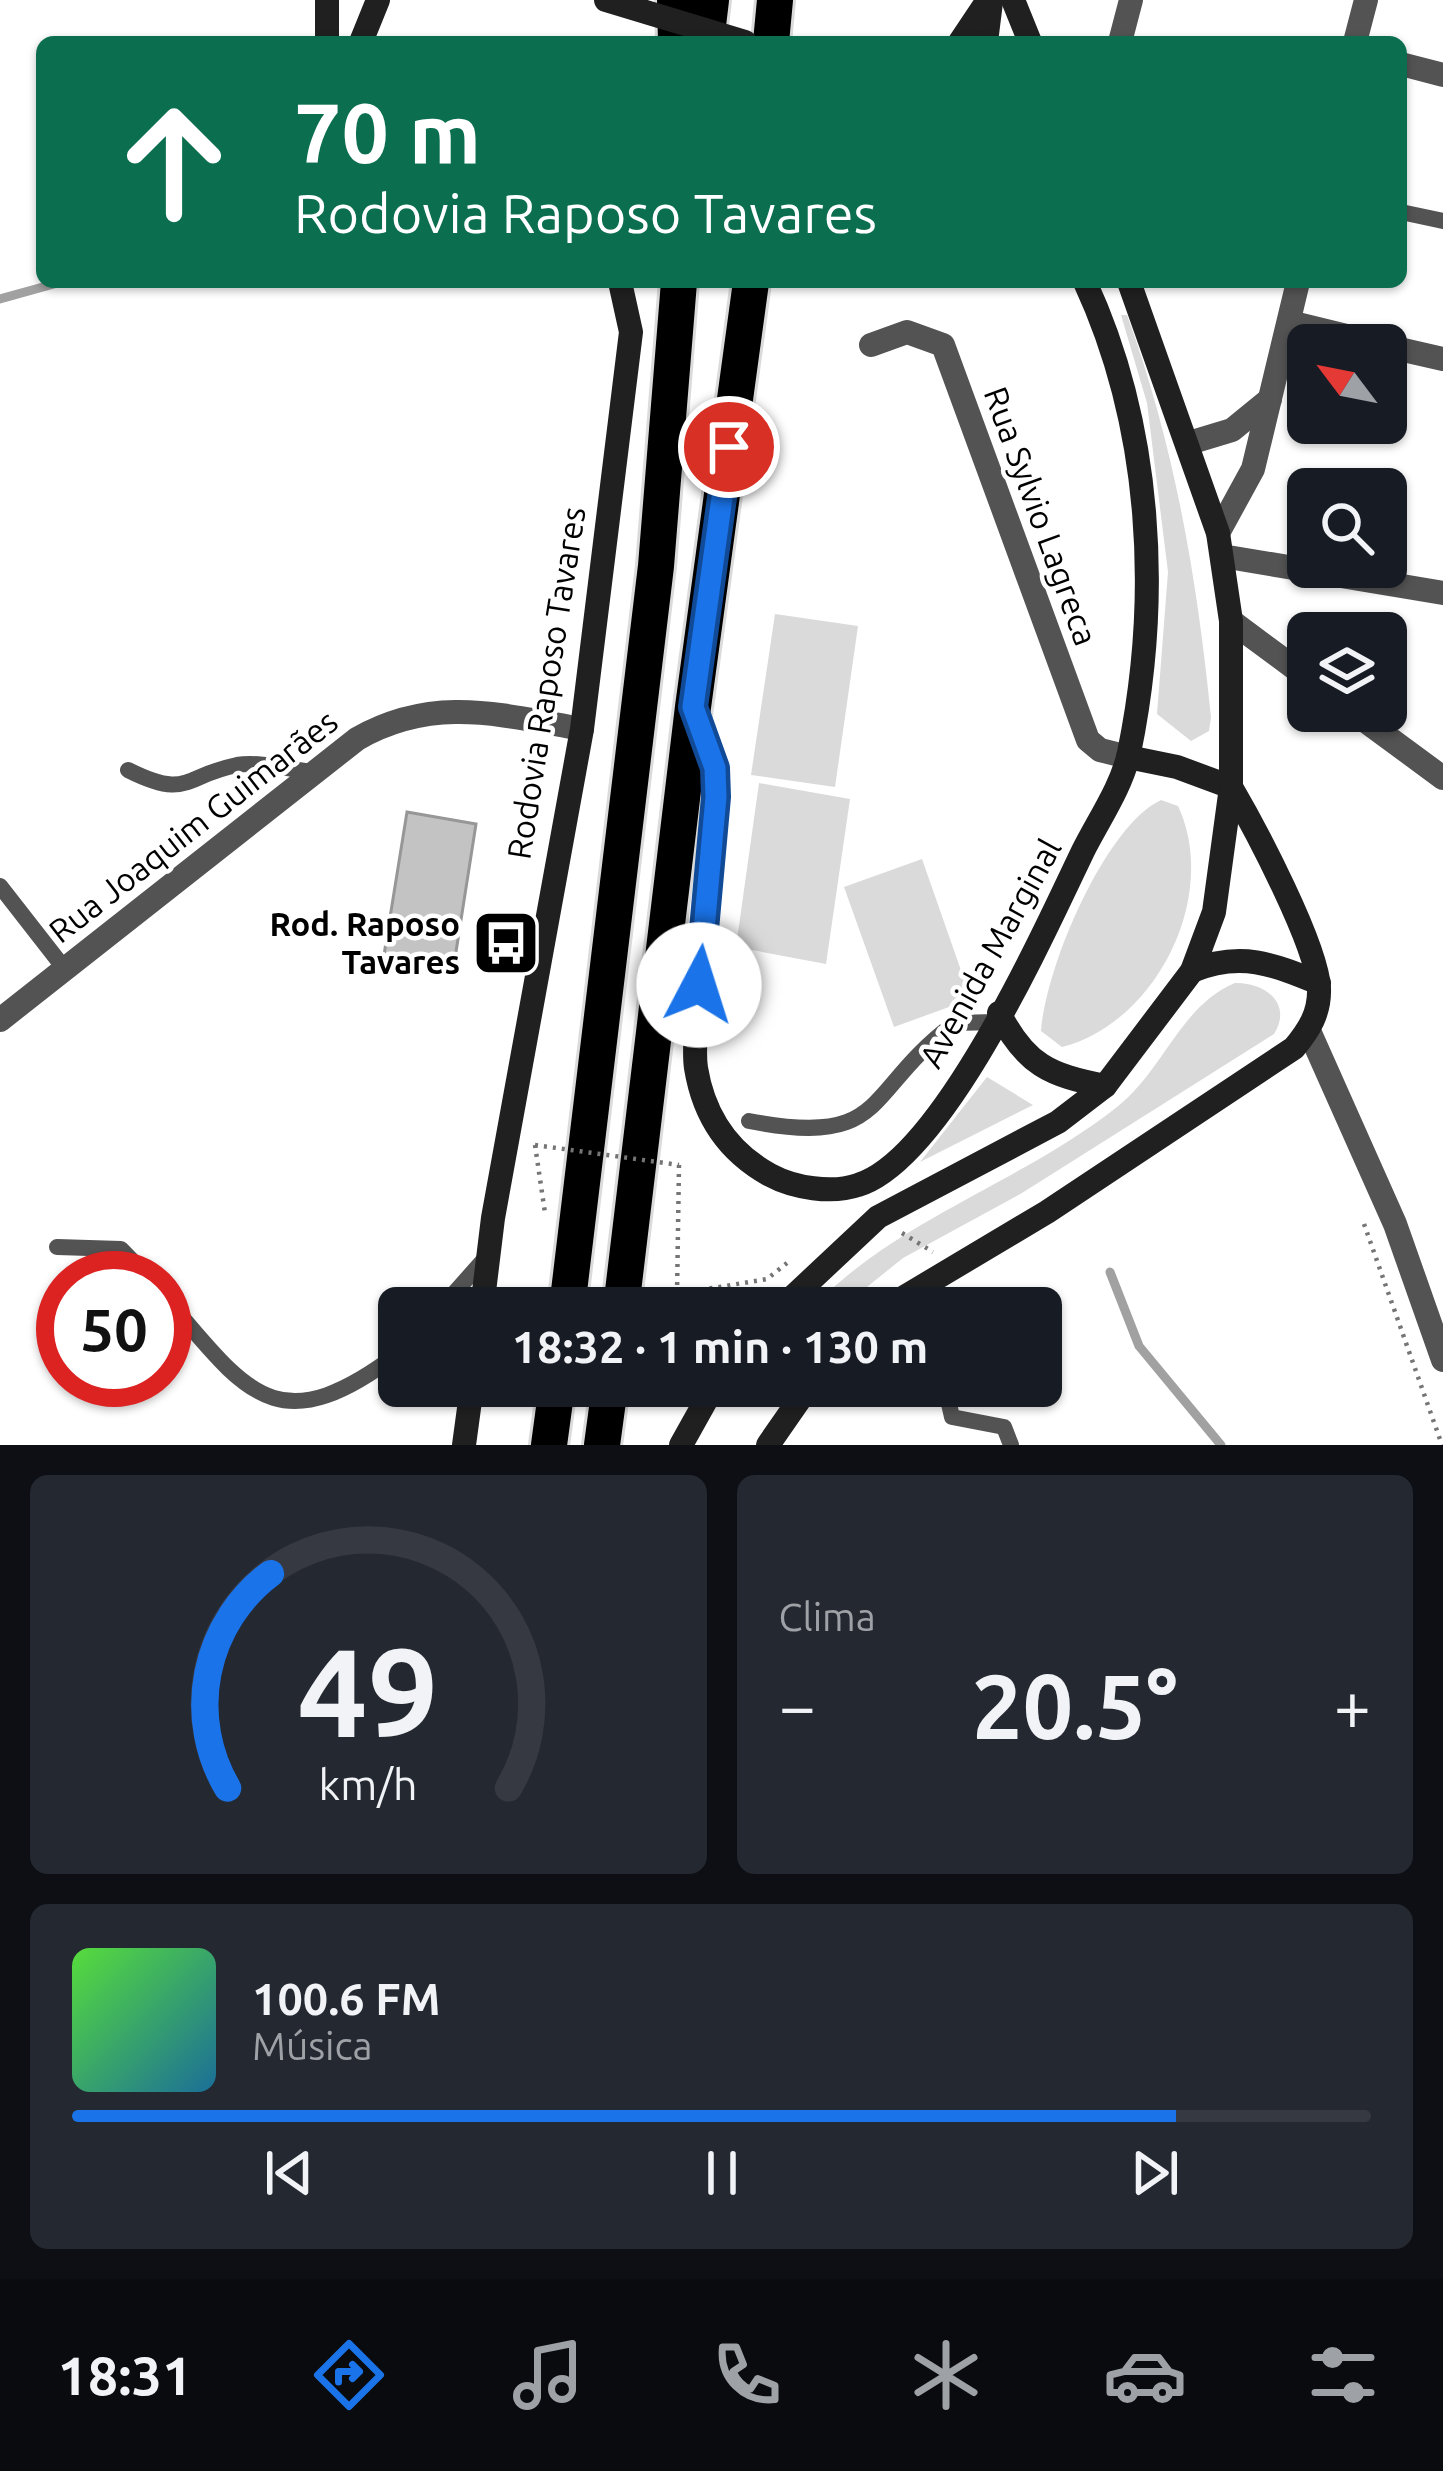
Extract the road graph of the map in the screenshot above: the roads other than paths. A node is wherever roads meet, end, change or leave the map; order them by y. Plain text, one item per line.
1 (327, 0) edge
2 (378, 0) edge
3 (606, 0) edge
4 (675, 0) edge
5 (711, 0) edge
6 (775, 0) edge
7 (990, 0) edge
8 (1013, 0) edge
9 (1131, 0) edge
10 (1366, 0) edge
11 (326, 36) edge
12 (363, 36) edge
13 (676, 36) edge
14 (707, 36) edge
15 (725, 36) edge
16 (772, 36) edge
17 (964, 36) edge
18 (987, 36) edge
19 (1028, 36) edge
20 (1122, 36) edge
21 (1357, 36) edge
22 (1407, 66) edge
23 (1443, 75) edge
24 (1407, 213) edge
25 (1443, 221) edge
26 (622, 288) edge
27 (679, 288) edge
28 (750, 288) edge
29 (1087, 288) edge
30 (1131, 288) edge
31 (1297, 288) edge
32 (1289, 322) junction
33 (1297, 324) edge
34 (871, 345) dead end
35 (1407, 350) edge
36 (1443, 359) edge
37 (1270, 399) junction
38 (1189, 443) junction
39 (1220, 545) junction
40 (1443, 593) edge
41 (1231, 621) junction
42 (1287, 662) edge
43 (693, 707) junction
44 (583, 729) junction
45 (1381, 732) edge
46 (1128, 757) junction
47 (128, 770) dead end
48 (315, 772) junction
49 (1443, 778) edge
50 (1231, 787) junction
51 (0, 886) edge
52 (64, 968) junction
53 (1192, 971) junction
54 (1319, 983) junction
55 (997, 1017) junction
56 (0, 1020) edge
57 (1309, 1030) junction
58 (1105, 1086) junction
59 (748, 1120) dead end
60 (56, 1247) dead end
61 (123, 1251) edge
62 (488, 1254) junction
63 (459, 1287) edge
64 (484, 1287) edge
65 (570, 1287) edge
66 (624, 1287) edge
67 (803, 1287) edge
68 (937, 1287) edge
69 (192, 1328) edge
70 (1443, 1360) edge
71 (378, 1367) edge
72 (469, 1407) edge
73 (554, 1407) edge
74 (607, 1407) edge
75 (702, 1407) edge
76 (794, 1407) edge
77 (950, 1407) edge
78 (464, 1445) edge
79 (548, 1445) edge
80 (602, 1445) edge
81 (681, 1445) edge
82 (768, 1445) edge
83 (1011, 1445) edge

1 - 11 main road
2 - 12 main road
3 - 15 main road, bridge
4 - 13 highway
5 - 14 highway
6 - 16 highway
7 - 17 main road
7 - 18 main road
8 - 19 main road
9 - 20 street
10 - 21 street
22 - 23 street
24 - 25 lane
26 - 44 main road, Rodovia Raposo Tavares
27 - 65 highway
28 - 43 highway
29 - 46 main road, Avenida Marginal
30 - 38 main road
31 - 32 street
32 - 33 street
32 - 37 street
34 - 46 street, Rua Sylvio Lagreca
35 - 36 street
37 - 38 street
37 - 39 street
38 - 39 main road
39 - 40 street
39 - 41 main road
41 - 42 street
41 - 50 main road
43 - 55 main road, Avenida Marginal
43 - 66 highway
44 - 48 street, Rua Joaquim Guimarães
44 - 62 main road, Rodovia Raposo Tavares
45 - 49 street
46 - 50 main road
46 - 55 main road, Avenida Marginal
47 - 48 lane
48 - 52 street, Rua Joaquim Guimarães
50 - 53 main road
50 - 54 main road
51 - 52 lane
52 - 56 street, Rua Joaquim Guimarães
53 - 54 main road
53 - 58 main road
54 - 57 main road
55 - 58 main road
55 - 59 lane
57 - 68 main road
57 - 70 street
58 - 67 main road
60 - 61 lane
62 - 63 lane
62 - 64 main road, Rodovia Raposo Tavares
69 - 71 lane
72 - 78 main road
73 - 79 highway
74 - 80 highway
75 - 81 main road
76 - 82 main road
77 - 83 lane

